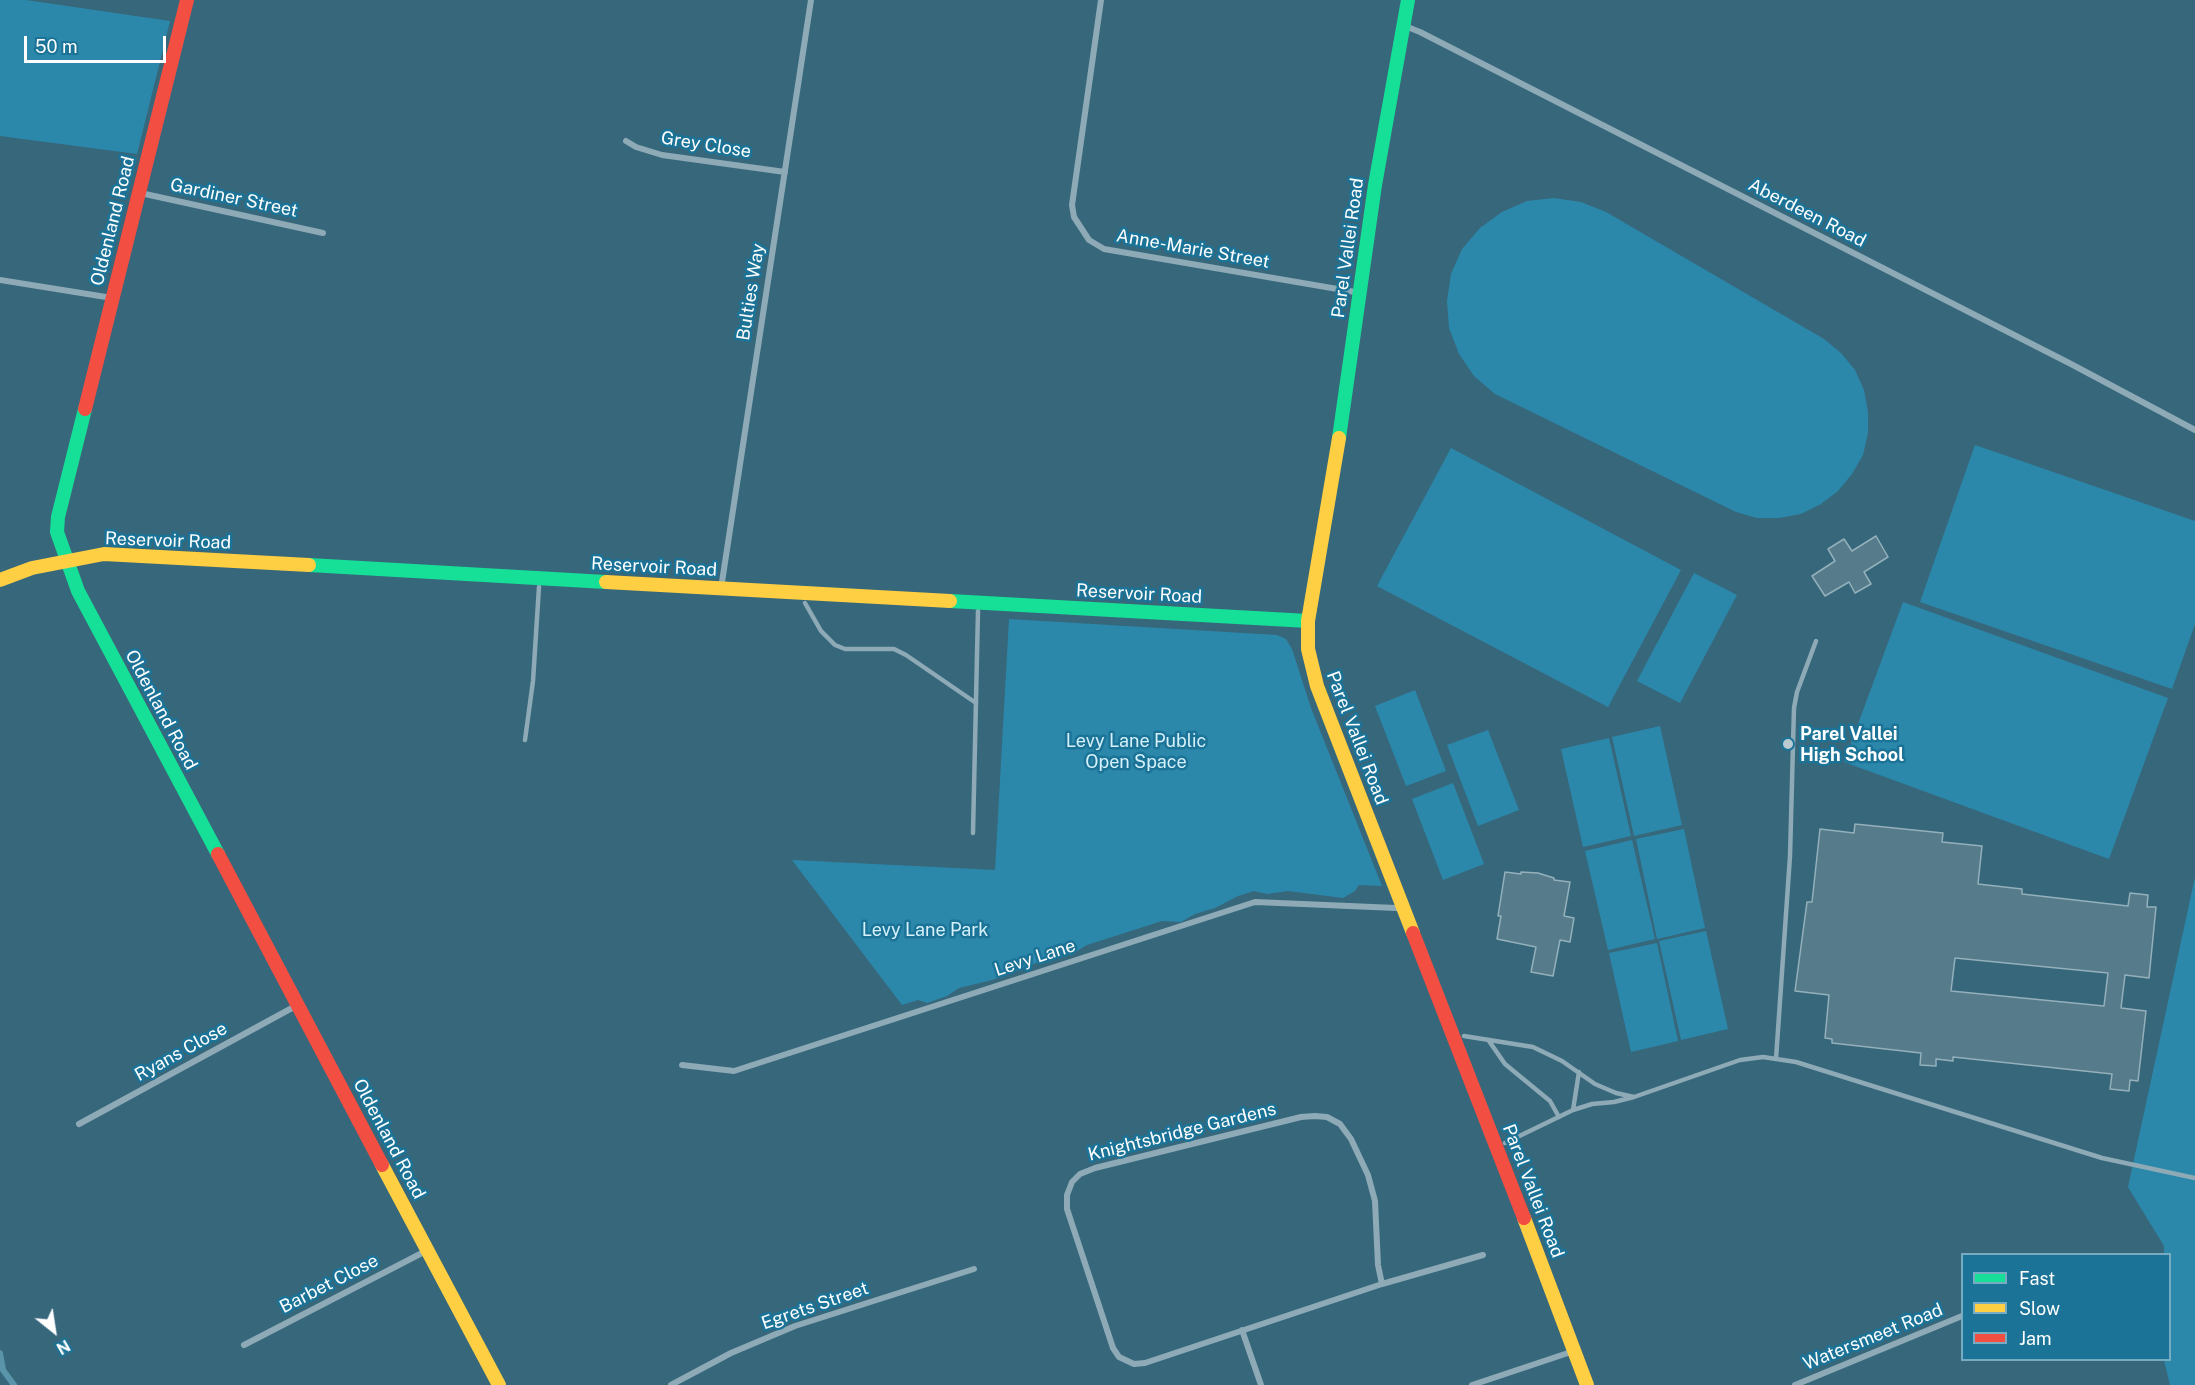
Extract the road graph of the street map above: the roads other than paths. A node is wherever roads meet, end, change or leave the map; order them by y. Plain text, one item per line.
1 (187, 0) edge
2 (811, 0) edge
3 (1101, 0) edge
4 (1408, 0) edge
5 (1404, 26) junction
6 (626, 141) dead end
7 (785, 172) junction
8 (139, 193) junction
9 (323, 232) dead end
10 (0, 280) edge
11 (1359, 293) junction
12 (112, 298) junction
13 (2195, 430) edge
14 (68, 561) junction
15 (540, 579) junction
16 (0, 580) edge
17 (721, 589) junction
18 (800, 592) junction
19 (978, 603) junction
20 (1308, 621) junction
21 (1816, 641) dead end
22 (975, 703) junction
23 (525, 740) dead end
24 (973, 833) dead end
25 (1403, 909) junction
26 (298, 1005) junction
27 (1452, 1034) junction
28 (1490, 1041) junction
29 (1776, 1059) junction
30 (682, 1065) dead end
31 (1579, 1072) junction
32 (1634, 1097) junction
33 (1573, 1110) junction
34 (1559, 1117) junction
35 (79, 1124) dead end
36 (1496, 1147) junction
37 (2195, 1178) edge
38 (428, 1250) junction
39 (1483, 1255) dead end
40 (974, 1269) dead end
41 (1382, 1284) junction
42 (1961, 1316) edge
43 (1242, 1330) junction
44 (244, 1345) dead end
45 (1575, 1351) junction
46 (499, 1385) edge
47 (671, 1385) edge
48 (1261, 1385) edge
49 (1472, 1385) edge
50 (1587, 1385) edge
51 (1795, 1385) edge

1 - 8 street, Oldenland Road
2 - 7 street, Bulties Way
3 - 11 street, Anne-Marie Street
4 - 5 street, Parel Vallei Road
5 - 11 street, Parel Vallei Road
5 - 13 street, Aberdeen Road
6 - 7 street, Grey Close
7 - 17 street, Bulties Way
8 - 9 street, Gardiner Street
8 - 12 street, Oldenland Road
10 - 12 street
11 - 20 street, Parel Vallei Road
12 - 14 street, Oldenland Road
14 - 15 street, Reservoir Road
14 - 16 street, Reservoir Road
14 - 26 street, Oldenland Road
15 - 17 street, Reservoir Road
15 - 23 lane
17 - 18 street, Reservoir Road
18 - 19 street, Reservoir Road
18 - 22 lane
19 - 20 street, Reservoir Road
19 - 22 lane
20 - 25 street, Parel Vallei Road
21 - 29 lane
22 - 24 lane
25 - 27 street, Parel Vallei Road
25 - 30 street, Levy Lane
26 - 35 street, Ryans Close
26 - 38 street, Oldenland Road
27 - 28 lane
27 - 36 street, Parel Vallei Road
28 - 31 lane
28 - 34 lane
29 - 32 lane
29 - 37 lane
31 - 32 lane
31 - 33 lane
32 - 33 lane
33 - 34 lane
34 - 36 lane
36 - 45 street, Parel Vallei Road
38 - 44 street, Barbet Close
38 - 46 street, Oldenland Road
39 - 41 street, Knightsbridge Gardens
40 - 47 street, Egrets Street
41 - 43 street, Knightsbridge Gardens
41 - 43 street, Knightsbridge Gardens
42 - 51 street, Watersmeet Road
43 - 48 street
45 - 49 street
45 - 50 street, Parel Vallei Road

